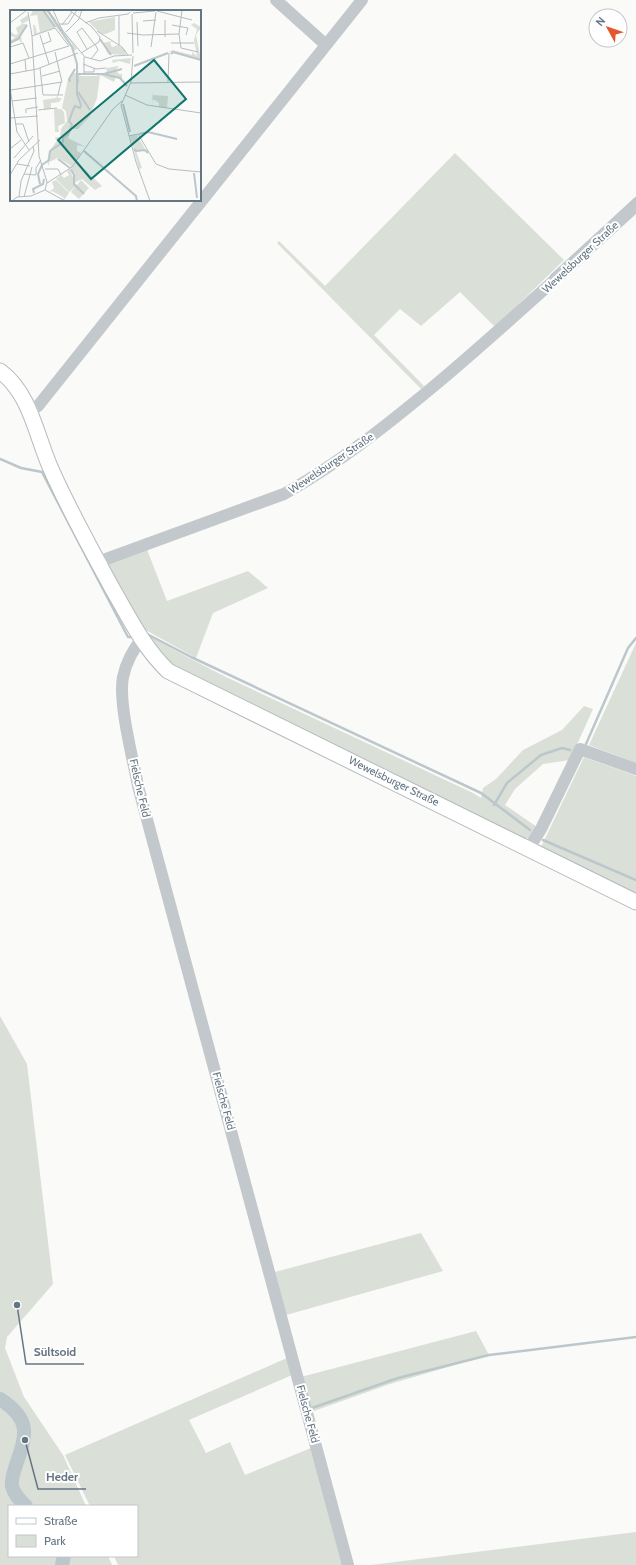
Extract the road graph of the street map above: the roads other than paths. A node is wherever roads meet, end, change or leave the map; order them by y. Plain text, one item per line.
1 (276, 0) edge
2 (362, 0) edge
3 (326, 45) junction
4 (636, 206) edge
5 (0, 371) edge
6 (29, 412) junction
7 (98, 562) junction
8 (141, 639) junction
9 (636, 769) edge
10 (529, 848) junction
11 (636, 902) edge
12 (348, 1565) edge

1 - 3 street
2 - 3 street
3 - 6 street
4 - 7 street, Wewelsburger Straße
5 - 6 main road
6 - 7 main road
7 - 8 main road, Wewelsburger Straße
8 - 10 main road, Wewelsburger Straße
8 - 12 street, Fielsche Feld
9 - 10 street
10 - 11 main road, Wewelsburger Straße

